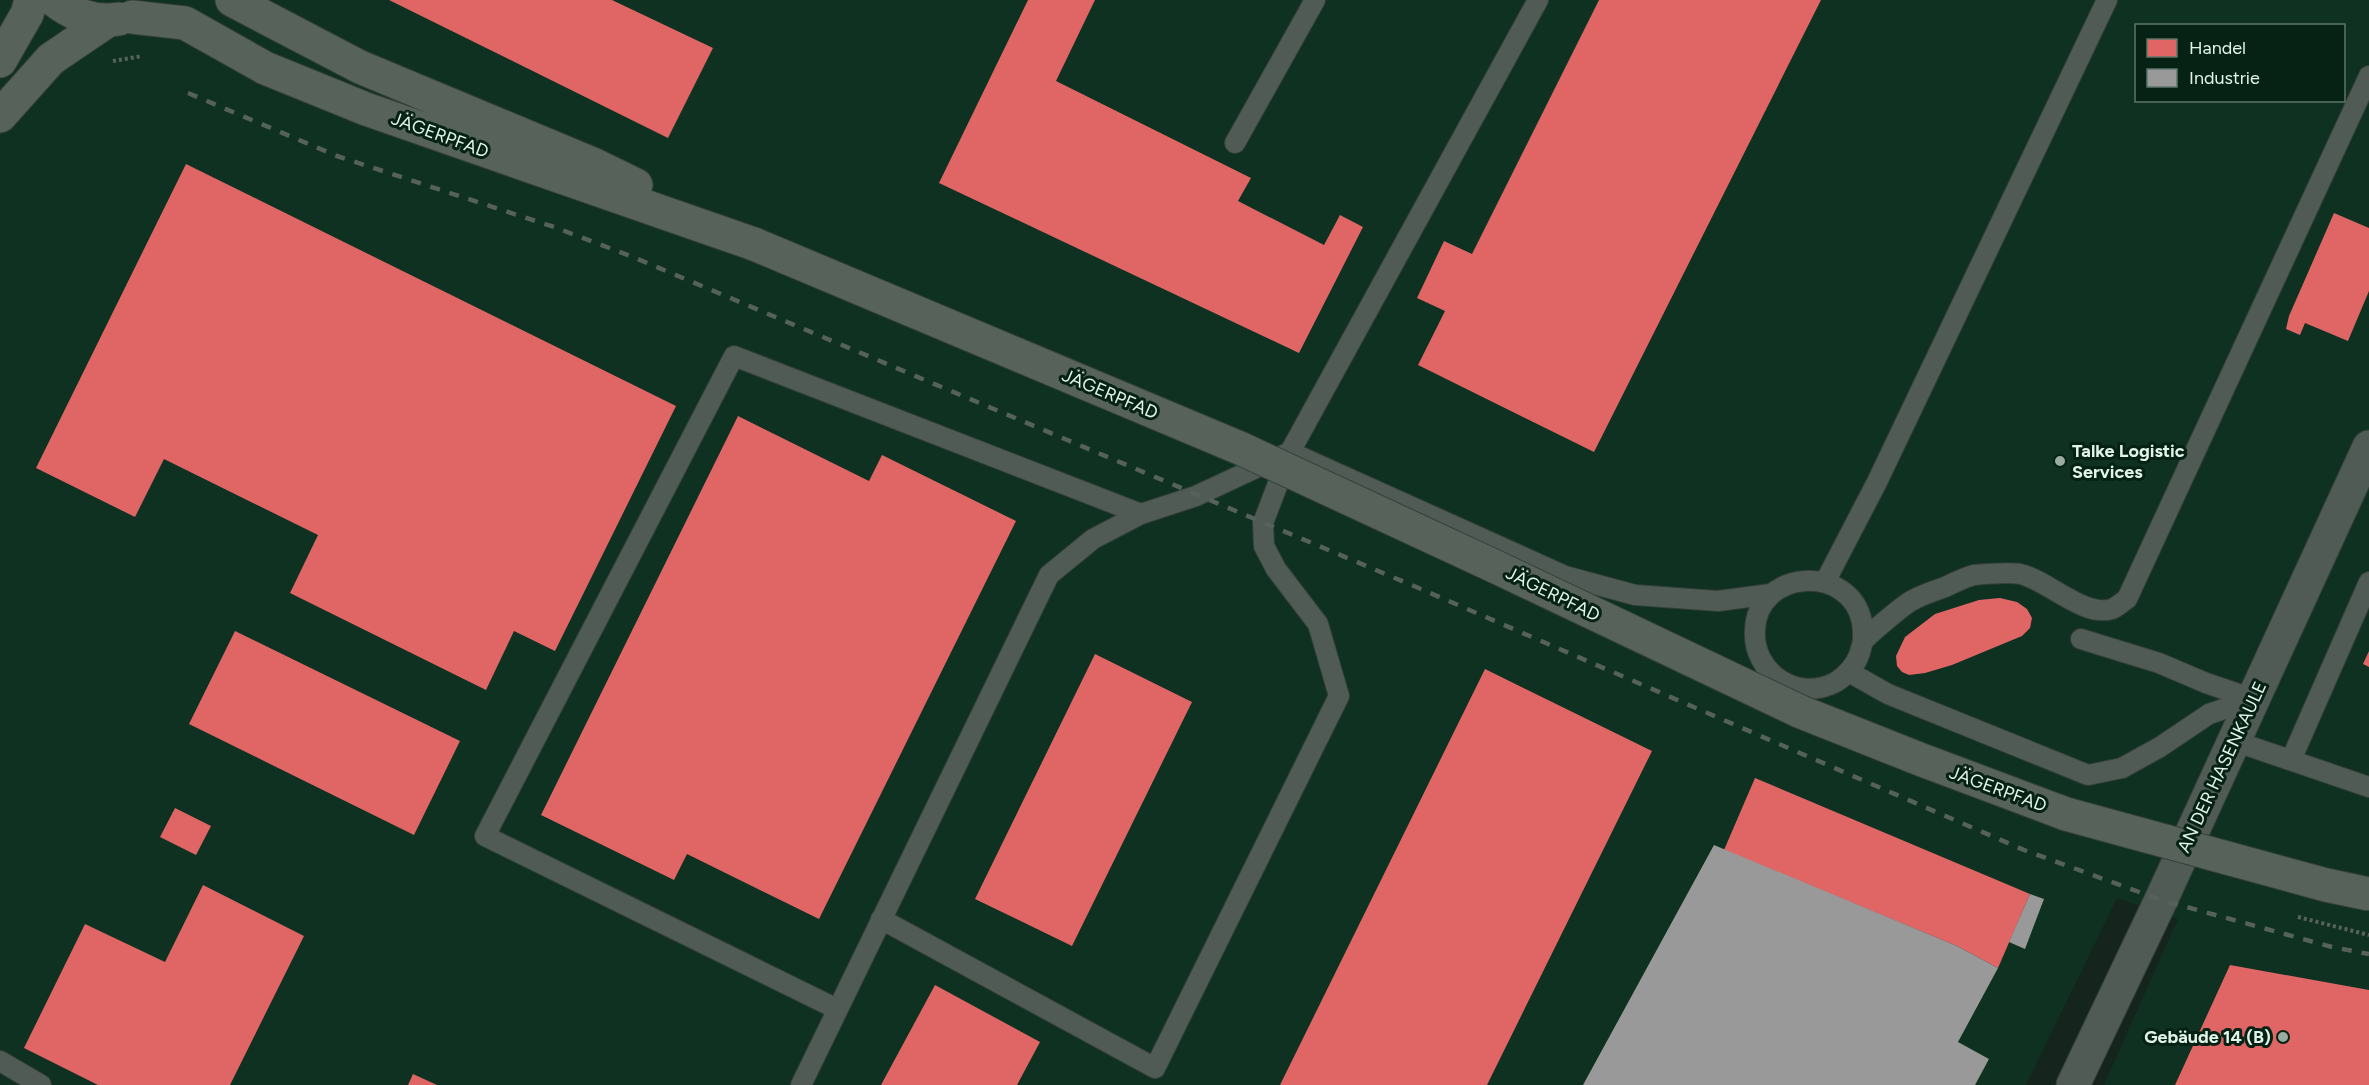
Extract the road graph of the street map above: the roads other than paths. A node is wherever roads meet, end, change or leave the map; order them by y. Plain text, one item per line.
1 (31, 0) edge
2 (54, 0) edge
3 (161, 0) edge
4 (232, 0) edge
5 (1315, 0) edge
6 (1538, 0) edge
7 (2107, 0) edge
8 (120, 19) junction
9 (0, 61) edge
10 (2369, 76) edge
11 (0, 116) edge
12 (1235, 143) dead end
13 (754, 243) junction
14 (2369, 447) edge
15 (1290, 452) junction
16 (1141, 514) junction
17 (1824, 582) junction
18 (2369, 582) edge
19 (1772, 594) junction
20 (2081, 639) dead end
21 (1863, 640) junction
22 (1849, 672) junction
23 (2253, 699) junction
24 (2234, 741) junction
25 (2291, 760) junction
26 (2369, 787) edge
27 (2369, 894) edge
28 (881, 919) junction
29 (837, 1009) junction
30 (0, 1061) edge
31 (40, 1085) edge
32 (801, 1085) edge
33 (2073, 1085) edge

1 - 9 main road
2 - 8 main road, JÄGERPFAD
3 - 8 main road
4 - 13 main road, JÄGERPFAD
5 - 12 lane
6 - 15 lane
7 - 17 lane
8 - 11 main road
8 - 13 main road, JÄGERPFAD
10 - 21 lane
13 - 27 main road, JÄGERPFAD, bridge
14 - 23 street, AN DER HASENKAULE
15 - 16 lane
15 - 19 lane
15 - 28 lane
16 - 28 lane
16 - 29 lane
17 - 19 lane
17 - 21 lane
18 - 25 lane
19 - 22 lane
20 - 23 lane
21 - 22 lane
22 - 23 lane
23 - 24 street, AN DER HASENKAULE
24 - 25 lane
24 - 33 street, AN DER HASENKAULE
25 - 26 lane
28 - 29 lane
29 - 32 lane
30 - 31 lane

